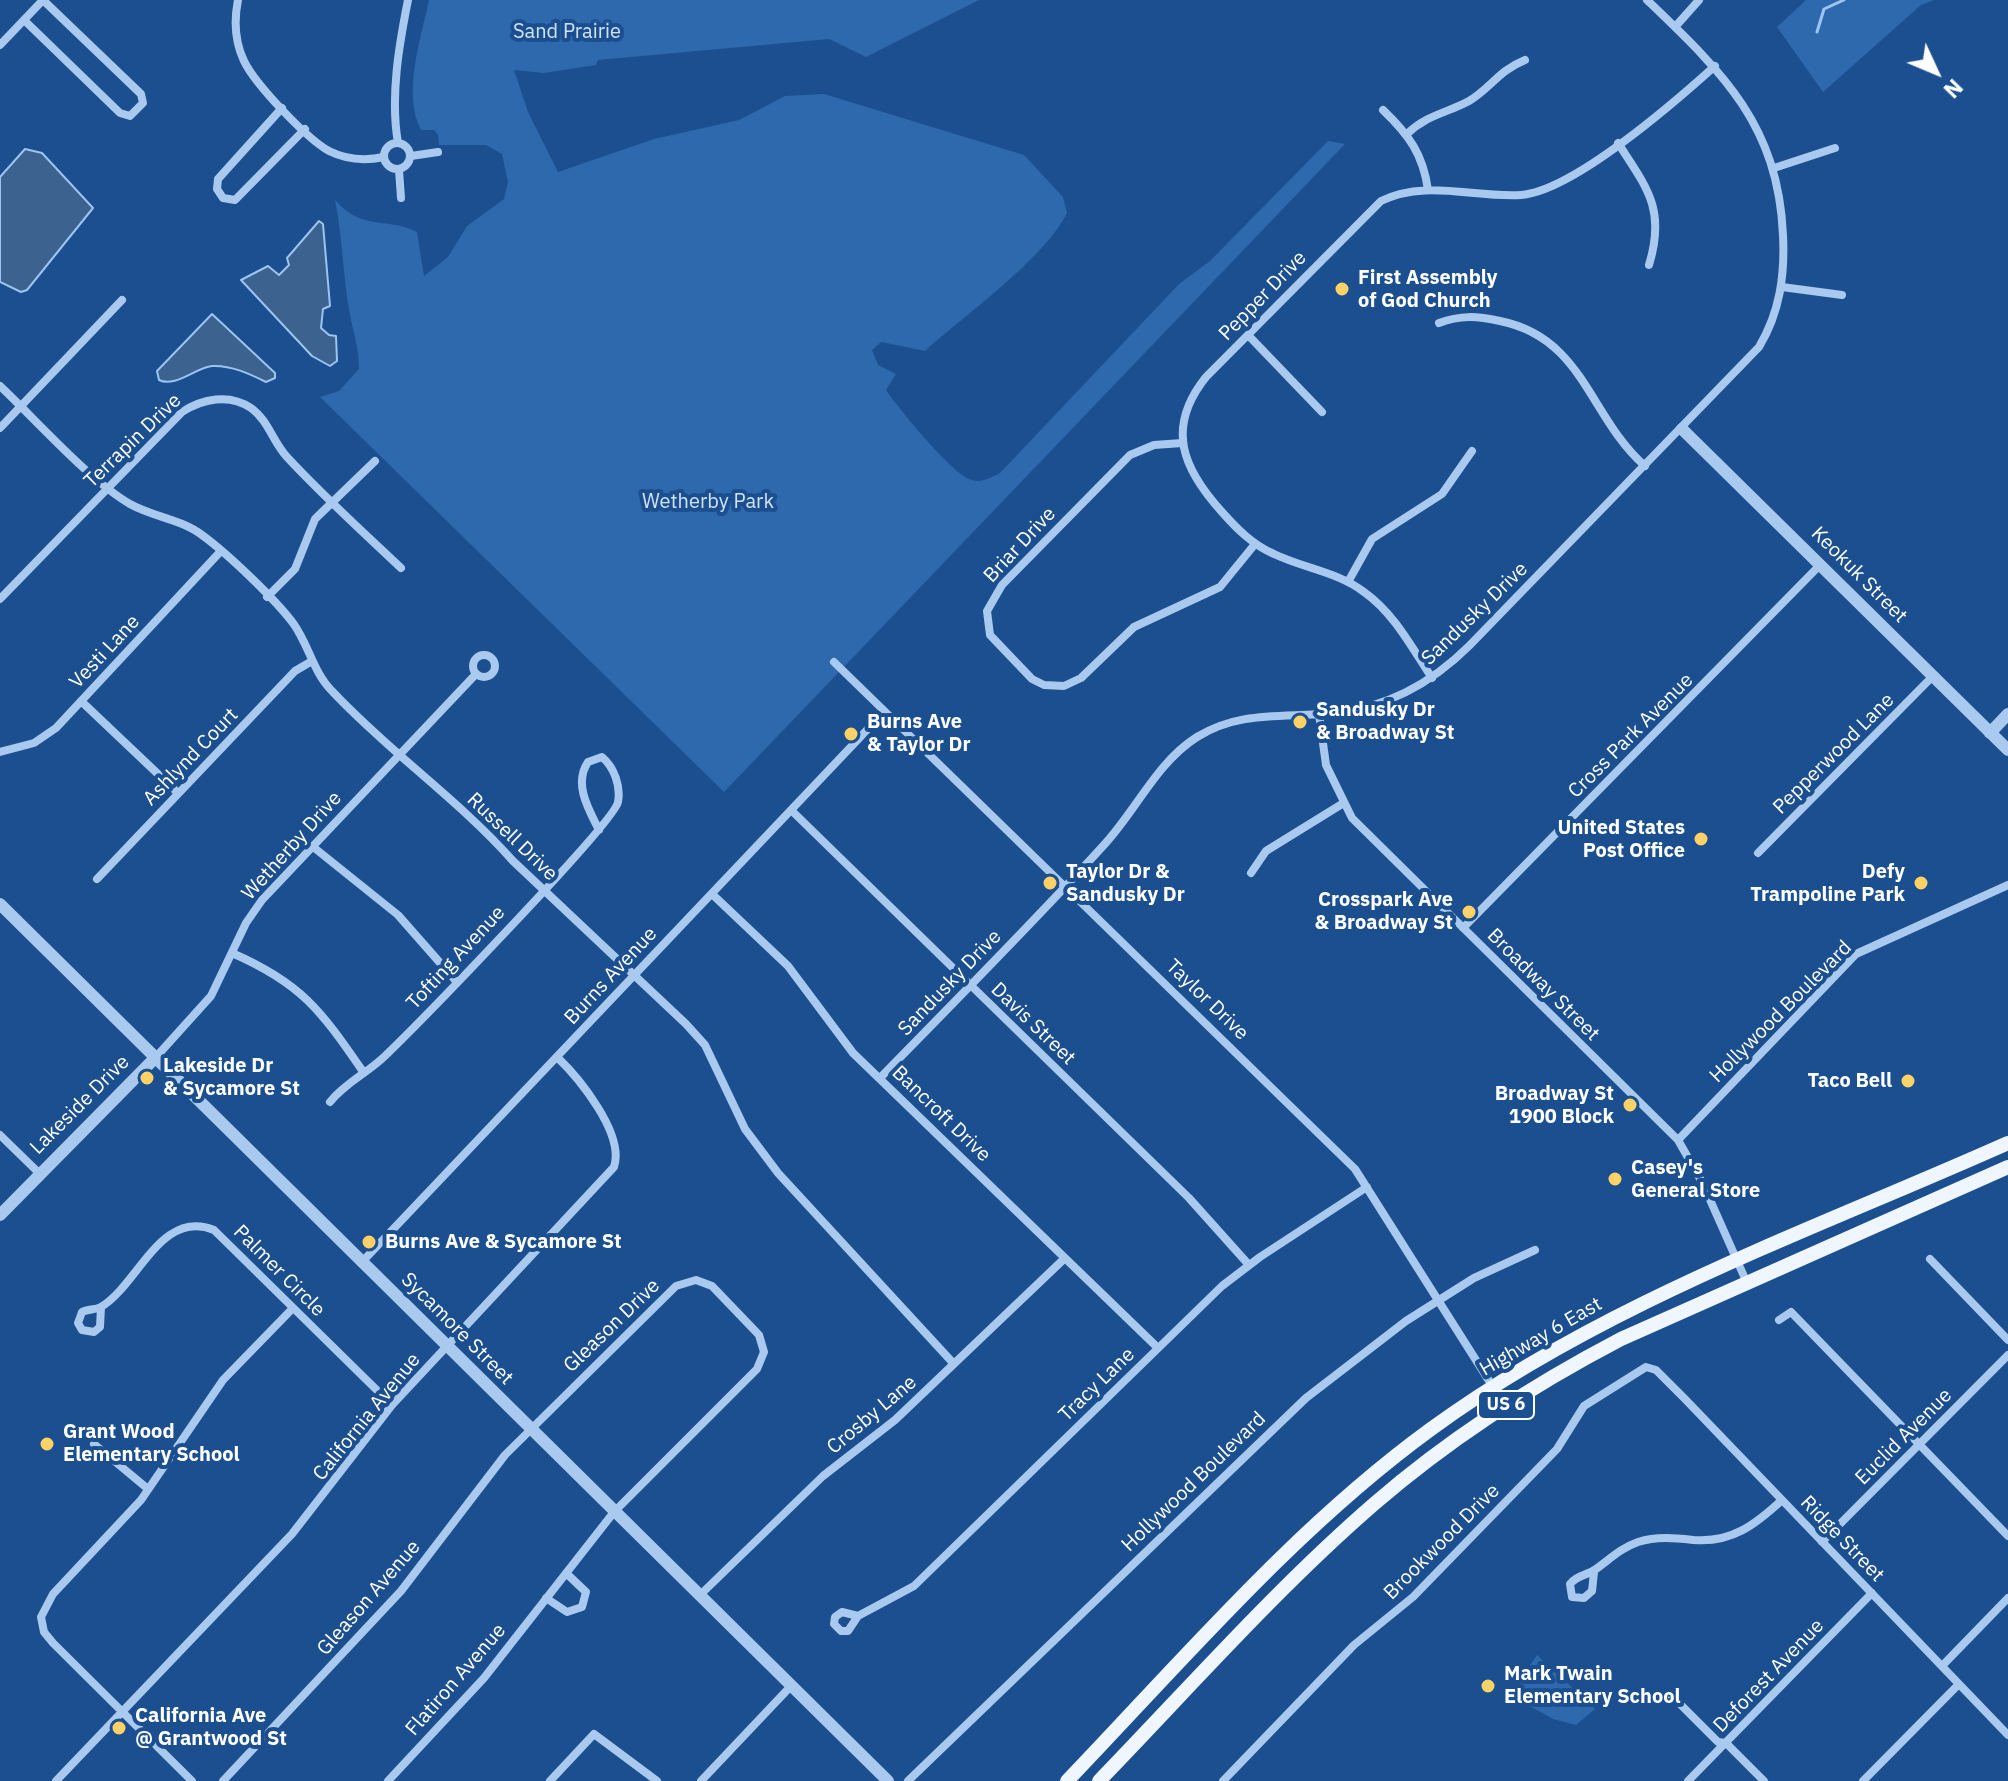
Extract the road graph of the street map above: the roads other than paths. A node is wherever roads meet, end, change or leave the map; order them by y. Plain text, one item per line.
1 (43, 0) edge
2 (238, 0) edge
3 (408, 0) edge
4 (1647, 0) edge
5 (1699, 0) edge
6 (24, 20) junction
7 (1675, 27) junction
8 (0, 45) edge
9 (1525, 60) dead end
10 (1715, 66) junction
11 (282, 108) junction
12 (1383, 110) dead end
13 (305, 129) junction
14 (1407, 134) junction
15 (398, 143) junction
16 (1618, 143) junction
17 (1835, 148) dead end
18 (438, 152) dead end
19 (411, 156) junction
20 (384, 157) junction
21 (1774, 168) junction
22 (399, 170) junction
23 (1428, 190) junction
24 (401, 198) dead end
25 (1649, 265) dead end
26 (1782, 287) junction
27 (1842, 295) dead end
28 (122, 300) dead end
29 (1439, 323) dead end
30 (1248, 335) junction
31 (0, 386) edge
32 (21, 406) junction
33 (1322, 412) dead end
34 (0, 428) edge
35 (1682, 429) junction
36 (1182, 443) junction
37 (1472, 451) dead end
38 (375, 461) dead end
39 (1645, 466) junction
40 (108, 488) junction
41 (331, 501) junction
42 (1255, 544) junction
43 (220, 552) junction
44 (1820, 565) junction
45 (401, 568) dead end
46 (1348, 582) junction
47 (267, 597) junction
48 (0, 599) edge
49 (312, 661) junction
50 (834, 662) dead end
51 (476, 674) dead end
52 (1933, 676) junction
53 (1432, 678) junction
54 (81, 701) junction
55 (884, 712) junction
56 (1319, 714) junction
57 (2008, 714) edge
58 (1990, 733) junction
59 (2008, 750) edge
60 (0, 752) edge
61 (398, 756) junction
62 (178, 793) junction
63 (1342, 804) junction
64 (791, 810) junction
65 (599, 830) junction
66 (312, 846) junction
67 (1758, 853) dead end
68 (1251, 873) dead end
69 (97, 879) dead end
70 (2008, 885) edge
71 (1065, 886) junction
72 (543, 889) junction
73 (712, 894) junction
74 (0, 904) edge
75 (1463, 928) junction
76 (232, 953) junction
77 (635, 975) junction
78 (456, 981) junction
79 (969, 985) junction
80 (156, 1057) junction
81 (557, 1057) junction
82 (364, 1073) junction
83 (880, 1078) junction
84 (330, 1102) dead end
85 (0, 1135) edge
86 (1678, 1140) junction
87 (2008, 1143) edge
88 (2008, 1167) edge
89 (40, 1174) junction
90 (1367, 1187) junction
91 (0, 1215) edge
92 (1535, 1250) dead end
93 (1065, 1258) junction
94 (1930, 1259) dead end
95 (1738, 1261) junction
96 (361, 1263) junction
97 (1249, 1265) junction
98 (1747, 1283) junction
99 (1440, 1300) junction
100 (101, 1307) dead end
101 (293, 1308) junction
102 (1779, 1320) dead end
103 (2008, 1340) edge
104 (446, 1346) junction
105 (1158, 1348) junction
106 (2008, 1355) edge
107 (954, 1364) junction
108 (1651, 1368) joint
109 (1493, 1387) junction
110 (392, 1405) junction
111 (1505, 1406) junction
112 (530, 1429) junction
113 (94, 1444) dead end
114 (1919, 1444) junction
115 (148, 1489) junction
116 (1782, 1500) junction
117 (614, 1512) junction
118 (2008, 1536) edge
119 (1822, 1542) junction
120 (1594, 1572) dead end
121 (566, 1573) junction
122 (1872, 1593) junction
123 (699, 1596) junction
124 (546, 1598) junction
125 (2008, 1598) edge
126 (858, 1616) dead end
127 (1942, 1666) junction
128 (1959, 1684) junction
129 (791, 1686) junction
130 (1667, 1697) dead end
131 (123, 1712) junction
132 (2008, 1735) edge
133 (1726, 1743) junction
134 (56, 1781) edge
135 (192, 1781) edge
136 (223, 1781) edge
137 (388, 1781) edge
138 (550, 1781) edge
139 (657, 1781) edge
140 (701, 1781) edge
141 (888, 1781) edge
142 (908, 1781) edge
143 (1067, 1781) edge
144 (1099, 1781) edge
145 (1223, 1781) edge
146 (1688, 1781) edge
147 (1764, 1781) edge
148 (1863, 1781) edge

1 - 6 street
1 - 6 street
2 - 11 street
3 - 15 street
4 - 7 street, Sandusky Drive
5 - 7 street
6 - 8 street
7 - 10 street, Sandusky Drive
9 - 14 street
10 - 16 street, Pepper Drive
10 - 21 street, Sandusky Drive
11 - 13 street
11 - 13 street
12 - 14 street
13 - 20 street
14 - 23 street
15 - 19 street
15 - 20 street
16 - 23 street, Pepper Drive
16 - 25 street
17 - 21 street
18 - 19 street
19 - 22 street
20 - 22 street
21 - 26 street, Sandusky Drive
22 - 24 street
23 - 30 street, Pepper Drive
26 - 27 street
26 - 35 street, Sandusky Drive
28 - 32 street
29 - 39 street
30 - 33 street
30 - 36 street, Pepper Drive
31 - 32 street, Russell Drive
32 - 34 street
32 - 40 street, Russell Drive
35 - 39 street, Sandusky Drive
35 - 44 street, Keokuk Street
36 - 42 street
36 - 42 street, Briar Drive
37 - 46 street
38 - 41 street
39 - 53 street, Sandusky Drive
40 - 41 street, Terrapin Drive
40 - 43 street, Russell Drive
40 - 48 street, Terrapin Drive
41 - 45 street, Terrapin Drive
41 - 47 street
42 - 46 street
43 - 47 street, Russell Drive
43 - 54 street, Vesti Lane
44 - 52 street, Keokuk Street
44 - 75 street, Cross Park Avenue
46 - 53 street
47 - 49 street, Russell Drive
49 - 61 street, Russell Drive
49 - 62 street, Ashlynd Court
50 - 55 street, Taylor Drive
51 - 61 street, Wetherby Drive
52 - 58 street, Keokuk Street
52 - 67 street, Pepperwood Lane
53 - 56 street, Sandusky Drive
54 - 60 street, Vesti Lane
54 - 62 street
55 - 64 street, Burns Avenue
55 - 71 street, Taylor Drive
56 - 63 street, Broadway Street
56 - 71 street, Sandusky Drive
57 - 58 street
58 - 59 street, Keokuk Street
61 - 66 street, Wetherby Drive
61 - 72 street, Russell Drive
62 - 69 street, Ashlynd Court
63 - 68 street
63 - 75 street, Broadway Street
64 - 73 street, Burns Avenue
64 - 79 street, Davis Street
65 - 65 street, Tofting Avenue
65 - 72 street, Tofting Avenue
66 - 76 street, Wetherby Drive
66 - 78 street
70 - 86 street, Hollywood Boulevard
71 - 79 street, Sandusky Drive
71 - 90 street, Taylor Drive
72 - 77 street, Russell Drive
72 - 78 street, Tofting Avenue
73 - 77 street, Burns Avenue
73 - 83 street, Bancroft Drive
74 - 80 street, Sycamore Street
75 - 86 street, Broadway Street
76 - 80 street, Wetherby Drive
76 - 82 street
77 - 81 street, Burns Avenue
77 - 107 street, Russell Drive
78 - 82 street, Tofting Avenue
79 - 83 street, Sandusky Drive
79 - 97 street, Davis Street
80 - 89 street, Lakeside Drive
80 - 96 street, Sycamore Street
81 - 96 street, Burns Avenue
81 - 104 street, California Avenue
82 - 84 street, Tofting Avenue
83 - 93 street, Bancroft Drive
85 - 89 street
86 - 95 street, Broadway Street
87 - 95 main road, Highway 6 East / US 6
88 - 98 main road, Highway 6 East / US 6
89 - 91 street, Lakeside Drive
90 - 97 street, Tracy Lane
90 - 99 street, Taylor Drive
92 - 99 street, Hollywood Boulevard
93 - 105 street, Bancroft Drive
93 - 107 street, Crosby Lane
94 - 103 street
95 - 98 street, Broadway Street
95 - 109 main road, Highway 6 East / US 6
96 - 104 street, Sycamore Street
97 - 105 street, Tracy Lane
98 - 111 main road, Highway 6 East / US 6
99 - 109 street, Taylor Drive
99 - 142 street, Hollywood Boulevard
100 - 101 street, Palmer Circle
101 - 110 street, Palmer Circle
101 - 115 street
102 - 114 street
104 - 110 street, California Avenue
104 - 112 street, Sycamore Street
105 - 126 street, Tracy Lane
106 - 114 street, Euclid Avenue
107 - 123 street, Crosby Lane
108 - 116 street, Ridge Street
108 - 145 street, Brookwood Drive
109 - 111 street, Taylor Drive
109 - 143 main road, Highway 6 East / US 6
110 - 131 street, California Avenue
111 - 144 main road, Highway 6 East / US 6
112 - 117 street, Sycamore Street
112 - 117 street, Gleason Drive
112 - 136 street, Gleason Avenue
113 - 115 street
114 - 118 street
114 - 119 street, Euclid Avenue
115 - 131 street
116 - 119 street, Ridge Street
116 - 120 street
117 - 121 street, Flatiron Avenue
117 - 123 street, Sycamore Street
119 - 122 street, Ridge Street
121 - 124 street, Flatiron Avenue
121 - 124 street
122 - 127 street, Ridge Street
122 - 133 street, Deforest Avenue
123 - 129 street, Sycamore Street
124 - 137 street, Flatiron Avenue
125 - 127 street
127 - 128 street, Ridge Street
128 - 132 street, Ridge Street
128 - 148 street
129 - 140 street
129 - 141 street, Sycamore Street
130 - 133 street
131 - 134 street, California Avenue
131 - 135 street
133 - 146 street, Deforest Avenue
133 - 147 street
138 - 139 street

